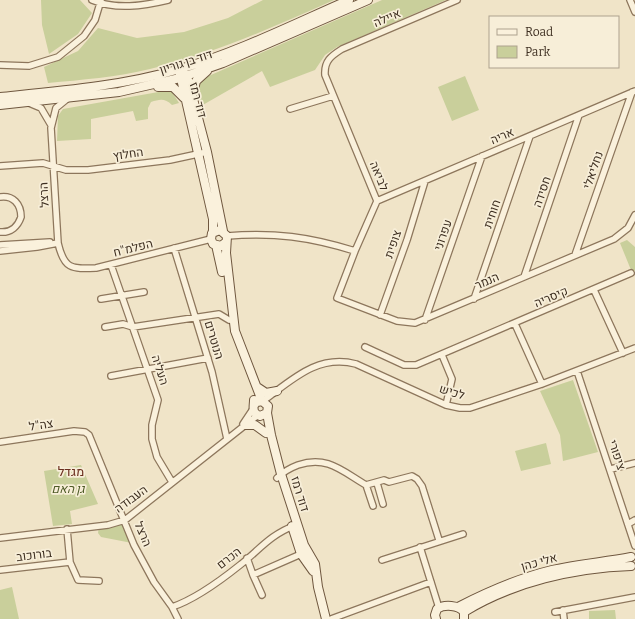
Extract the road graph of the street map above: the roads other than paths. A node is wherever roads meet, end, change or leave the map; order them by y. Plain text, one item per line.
1 (92, 0) edge
2 (168, 0) edge
3 (349, 0) edge
4 (368, 0) edge
5 (457, 0) edge
6 (630, 0) edge
7 (100, 2) edge
8 (635, 12) edge
9 (327, 60) joint
10 (0, 64) edge
11 (217, 65) junction
12 (181, 69) junction
13 (184, 77) junction
14 (145, 87) junction
15 (634, 91) edge
16 (334, 96) junction
17 (0, 97) edge
18 (67, 98) junction
19 (189, 98) junction
20 (24, 102) junction
21 (0, 105) edge
22 (290, 109) dead end
23 (579, 115) junction
24 (51, 128) junction
25 (530, 136) junction
26 (203, 153) junction
27 (482, 156) junction
28 (53, 165) junction
29 (0, 166) edge
30 (425, 181) junction
31 (0, 197) edge
32 (377, 201) junction
33 (635, 215) edge
34 (0, 232) edge
35 (225, 236) junction
36 (213, 239) junction
37 (58, 243) junction
38 (0, 245) edge
39 (174, 248) junction
40 (0, 251) edge
41 (354, 251) junction
42 (575, 255) junction
43 (63, 260) joint
44 (111, 265) junction
45 (631, 273) dead end
46 (524, 277) junction
47 (594, 290) junction
48 (144, 292) dead end
49 (122, 296) junction
50 (338, 298) joint
51 (101, 299) dead end
52 (474, 299) junction
53 (380, 314) junction
54 (195, 318) junction
55 (229, 320) junction
56 (425, 320) junction
57 (515, 324) junction
58 (105, 327) dead end
59 (132, 327) junction
60 (365, 347) dead end
61 (635, 348) edge
62 (623, 353) junction
63 (442, 355) junction
64 (208, 358) junction
65 (148, 369) junction
66 (577, 371) junction
67 (111, 376) dead end
68 (288, 382) junction
69 (542, 384) junction
70 (257, 387) junction
71 (277, 391) junction
72 (446, 405) junction
73 (261, 408) junction
74 (246, 425) junction
75 (85, 432) joint
76 (266, 432) junction
77 (233, 434) junction
78 (227, 438) junction
79 (0, 442) edge
80 (635, 463) edge
81 (611, 469) junction
82 (279, 476) junction
83 (172, 482) junction
84 (372, 484) junction
85 (383, 504) dead end
86 (373, 506) dead end
87 (125, 520) junction
88 (635, 520) edge
89 (628, 524) junction
90 (294, 526) junction
91 (67, 529) junction
92 (463, 534) dead end
93 (0, 538) edge
94 (440, 540) junction
95 (635, 546) edge
96 (420, 547) junction
97 (301, 554) junction
98 (633, 555) edge
99 (247, 558) junction
100 (382, 560) dead end
101 (70, 562) junction
102 (633, 567) edge
103 (0, 570) edge
104 (253, 575) junction
105 (317, 579) junction
106 (99, 581) dead end
107 (431, 582) junction
108 (262, 595) dead end
109 (635, 598) edge
110 (172, 607) junction
111 (439, 608) junction
112 (563, 610) junction
113 (555, 612) dead end
114 (462, 613) edge
115 (434, 618) edge
116 (178, 619) edge
117 (326, 619) edge
118 (331, 619) edge
119 (564, 619) edge

1 - 7 street
2 - 7 street
3 - 12 street, דוד בן גוריון
4 - 11 street, דוד בן גוריון
5 - 9 street, איילה
6 - 8 street
7 - 10 street
9 - 16 street, לביאה
11 - 13 street, דוד בן גוריון
11 - 19 street
12 - 13 street, דוד רמז
12 - 17 street, דוד בן גוריון
13 - 14 street, דוד בן גוריון
13 - 19 street, דוד רמז
14 - 18 street, דוד בן גוריון
14 - 19 street
15 - 23 street, אריה
15 - 42 street, נחליאלי
16 - 22 street
16 - 32 street, לביאה
18 - 20 street, דוד בן גוריון
18 - 24 street, הרצל
19 - 26 street, דוד רמז
20 - 21 street, דוד בן גוריון
20 - 24 street, הרצל
23 - 25 street, אריה
23 - 46 street, חסידה
24 - 28 street, הרצל
25 - 27 street, אריה
25 - 52 street, חוחית
26 - 28 street, החלוץ
26 - 35 street, דוד רמז
26 - 36 street, דוד רמז
27 - 30 street, אריה
27 - 56 street, עפרוני
28 - 29 street, החלוץ
28 - 37 street, הרצל
30 - 32 street, אריה
30 - 53 street, צופית
31 - 34 street
32 - 41 street, לביאה
33 - 42 street, הנמר
35 - 36 street
35 - 36 street
35 - 41 street
35 - 70 street, דוד רמז
36 - 39 street, הפלמ"ח
36 - 55 street, דוד רמז
37 - 38 street
37 - 40 street
37 - 43 street, הרצל
39 - 44 street, הפלמ"ח
39 - 54 street, הנוטרים
41 - 50 street, לביאה
42 - 46 street, הנמר
43 - 44 street, הפלמ"ח
44 - 49 street, העליה
45 - 47 street, קיסריה
46 - 52 street, הנמר
47 - 57 street, קיסריה
47 - 62 street
48 - 49 street
49 - 51 street
49 - 59 street, העליה
50 - 53 street, הנמר
52 - 56 street, הנמר
53 - 56 street, הנמר
54 - 55 street
54 - 59 street
54 - 64 street, הנוטרים
55 - 73 street, דוד רמז
57 - 63 street, קיסריה
57 - 69 street
58 - 59 street
59 - 65 street, העליה
60 - 63 street, קיסריה
61 - 62 street, לכיש
62 - 66 street, לכיש
63 - 72 street
64 - 65 street
64 - 78 street, הנוטרים
65 - 67 street
65 - 83 street, העליה
66 - 69 street, לכיש
66 - 81 street, ציפורי
68 - 71 street, לכיש
68 - 72 street, לכיש
68 - 73 street, לכיש
69 - 72 street, לכיש
70 - 71 street
70 - 73 street, דוד רמז
71 - 73 street, לכיש
73 - 74 street, העבודה
73 - 76 street, דוד רמז
73 - 77 street, העבודה
73 - 82 street, דוד רמז
74 - 76 street
74 - 77 street, העבודה
75 - 79 street, צה"ל
75 - 87 street, הרצל
76 - 82 street, דוד רמז
77 - 78 street, העבודה
78 - 83 street, העבודה
80 - 81 street
81 - 89 street, ציפורי
82 - 84 street
82 - 90 street, דוד רמז
83 - 87 street, העבודה
84 - 85 street
84 - 86 street
84 - 94 street
87 - 91 street, העבודה
87 - 110 street, הרצל
88 - 89 street
89 - 95 street, ציפורי
90 - 97 street, דוד רמז
90 - 99 street, הכרם
90 - 105 street, דוד רמז
91 - 93 street, העבודה
91 - 101 street
92 - 94 street
94 - 96 street
96 - 100 street
96 - 107 street
97 - 104 street
97 - 105 street, דוד רמז
98 - 102 street
98 - 114 street, אלי כהן
99 - 104 street
99 - 110 street, הכרם
101 - 103 street, בורוכוב
101 - 106 street
102 - 114 street, אלי כהן
104 - 108 street
105 - 117 street, דוד רמז
107 - 111 street
107 - 118 street
109 - 112 street
110 - 116 street, הרצל
111 - 114 street
111 - 115 street
112 - 113 street
112 - 119 street

